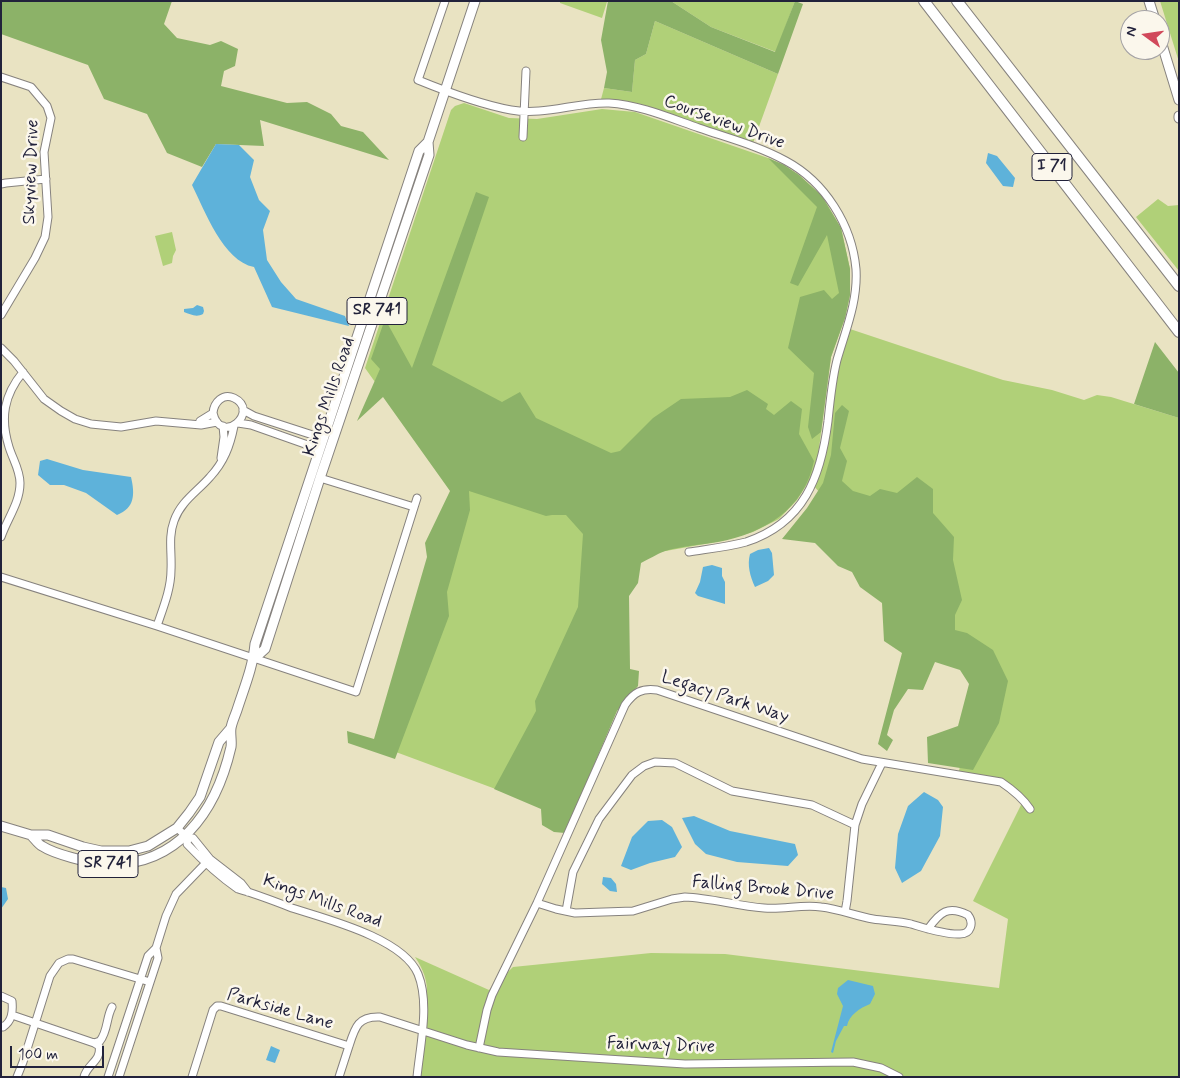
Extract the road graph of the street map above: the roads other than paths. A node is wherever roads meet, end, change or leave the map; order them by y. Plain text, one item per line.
1 (444, 1) edge
2 (475, 1) edge
3 (924, 1) edge
4 (957, 1) edge
5 (1167, 60) edge
6 (526, 71) dead end
7 (1, 77) edge
8 (446, 90) junction
9 (1179, 100) edge
10 (524, 112) junction
11 (523, 137) dead end
12 (428, 142) junction
13 (46, 180) junction
14 (1, 184) edge
15 (1179, 286) edge
16 (1, 315) edge
17 (1179, 332) edge
18 (1, 348) edge
19 (23, 372) junction
20 (243, 410) junction
21 (213, 413) junction
22 (194, 424) junction
23 (220, 424) junction
24 (236, 424) junction
25 (322, 438) junction
26 (319, 449) junction
27 (218, 466) junction
28 (320, 478) junction
29 (417, 498) dead end
30 (414, 507) junction
31 (1, 537) edge
32 (689, 552) dead end
33 (1, 577) edge
34 (157, 626) junction
35 (254, 659) junction
36 (231, 728) junction
37 (882, 763) junction
38 (1030, 809) dead end
39 (854, 825) junction
40 (1, 826) edge
41 (177, 828) junction
42 (31, 835) junction
43 (187, 837) junction
44 (205, 864) junction
45 (248, 892) junction
46 (537, 903) junction
47 (566, 911) junction
48 (845, 912) junction
49 (928, 929) junction
50 (156, 948) junction
51 (140, 979) junction
52 (150, 982) junction
53 (1, 996) edge
54 (112, 1007) dead end
55 (12, 1015) junction
56 (36, 1023) junction
57 (1, 1026) edge
58 (422, 1031) junction
59 (94, 1043) junction
60 (349, 1046) junction
61 (479, 1048) junction
62 (16, 1077) edge
63 (84, 1077) edge
64 (108, 1077) edge
65 (119, 1077) edge
66 (192, 1077) edge
67 (339, 1077) edge
68 (417, 1077) edge
69 (899, 1077) edge

1 - 8 street, Courseview Drive
2 - 8 main road, Kings Mills Road / SR 741
3 - 17 highway, I 71
4 - 15 highway, I 71
5 - 9 main road
6 - 10 street
7 - 13 street, Skyview Drive
8 - 10 street, Courseview Drive
8 - 12 main road, Kings Mills Road / SR 741
10 - 11 street
10 - 32 street, Courseview Drive
12 - 25 main road, Kings Mills Road / SR 741
12 - 28 main road, Kings Mills Road / SR 741
13 - 14 street
13 - 16 street, Skyview Drive
18 - 19 street
19 - 22 street
19 - 31 street
20 - 21 street
20 - 24 street
20 - 25 street
21 - 22 street
21 - 23 street
22 - 23 street
23 - 24 street
23 - 27 street
24 - 26 street
24 - 27 street
25 - 26 main road, Kings Mills Road / SR 741
26 - 35 main road, Kings Mills Road / SR 741
27 - 34 street
28 - 30 street
28 - 35 main road, Kings Mills Road / SR 741
29 - 30 street
30 - 35 street
33 - 34 street
34 - 35 street
35 - 36 main road, Kings Mills Road / SR 741
36 - 41 main road, Kings Mills Road / SR 741
36 - 43 main road, Kings Mills Road / SR 741
37 - 38 street, Legacy Park Way
37 - 39 street
37 - 46 street, Legacy Park Way
39 - 47 street
39 - 48 street
40 - 42 main road, SR 741
41 - 42 main road, SR 741
41 - 43 street, Kings Mills Road
42 - 43 main road, SR 741
43 - 44 street, Kings Mills Road
43 - 45 street, Kings Mills Road
44 - 45 street, Kings Mills Road
44 - 50 street
45 - 58 street, Kings Mills Road
46 - 47 street, Falling Brook Drive
46 - 61 street, Legacy Park Way
47 - 48 street, Falling Brook Drive
48 - 49 street, Falling Brook Drive
49 - 49 street, Falling Brook Drive
50 - 51 street
50 - 52 street
51 - 52 street
51 - 56 street
51 - 64 street
52 - 65 street
53 - 55 street
54 - 59 street
55 - 56 street
55 - 57 street
56 - 59 street
56 - 62 street
58 - 60 street, Parkside Lane
58 - 61 street, Fairway Drive
58 - 68 street, Kings Mills Road
59 - 63 street
60 - 66 street, Parkside Lane
60 - 67 street, Parkside Lane
61 - 69 street, Fairway Drive

